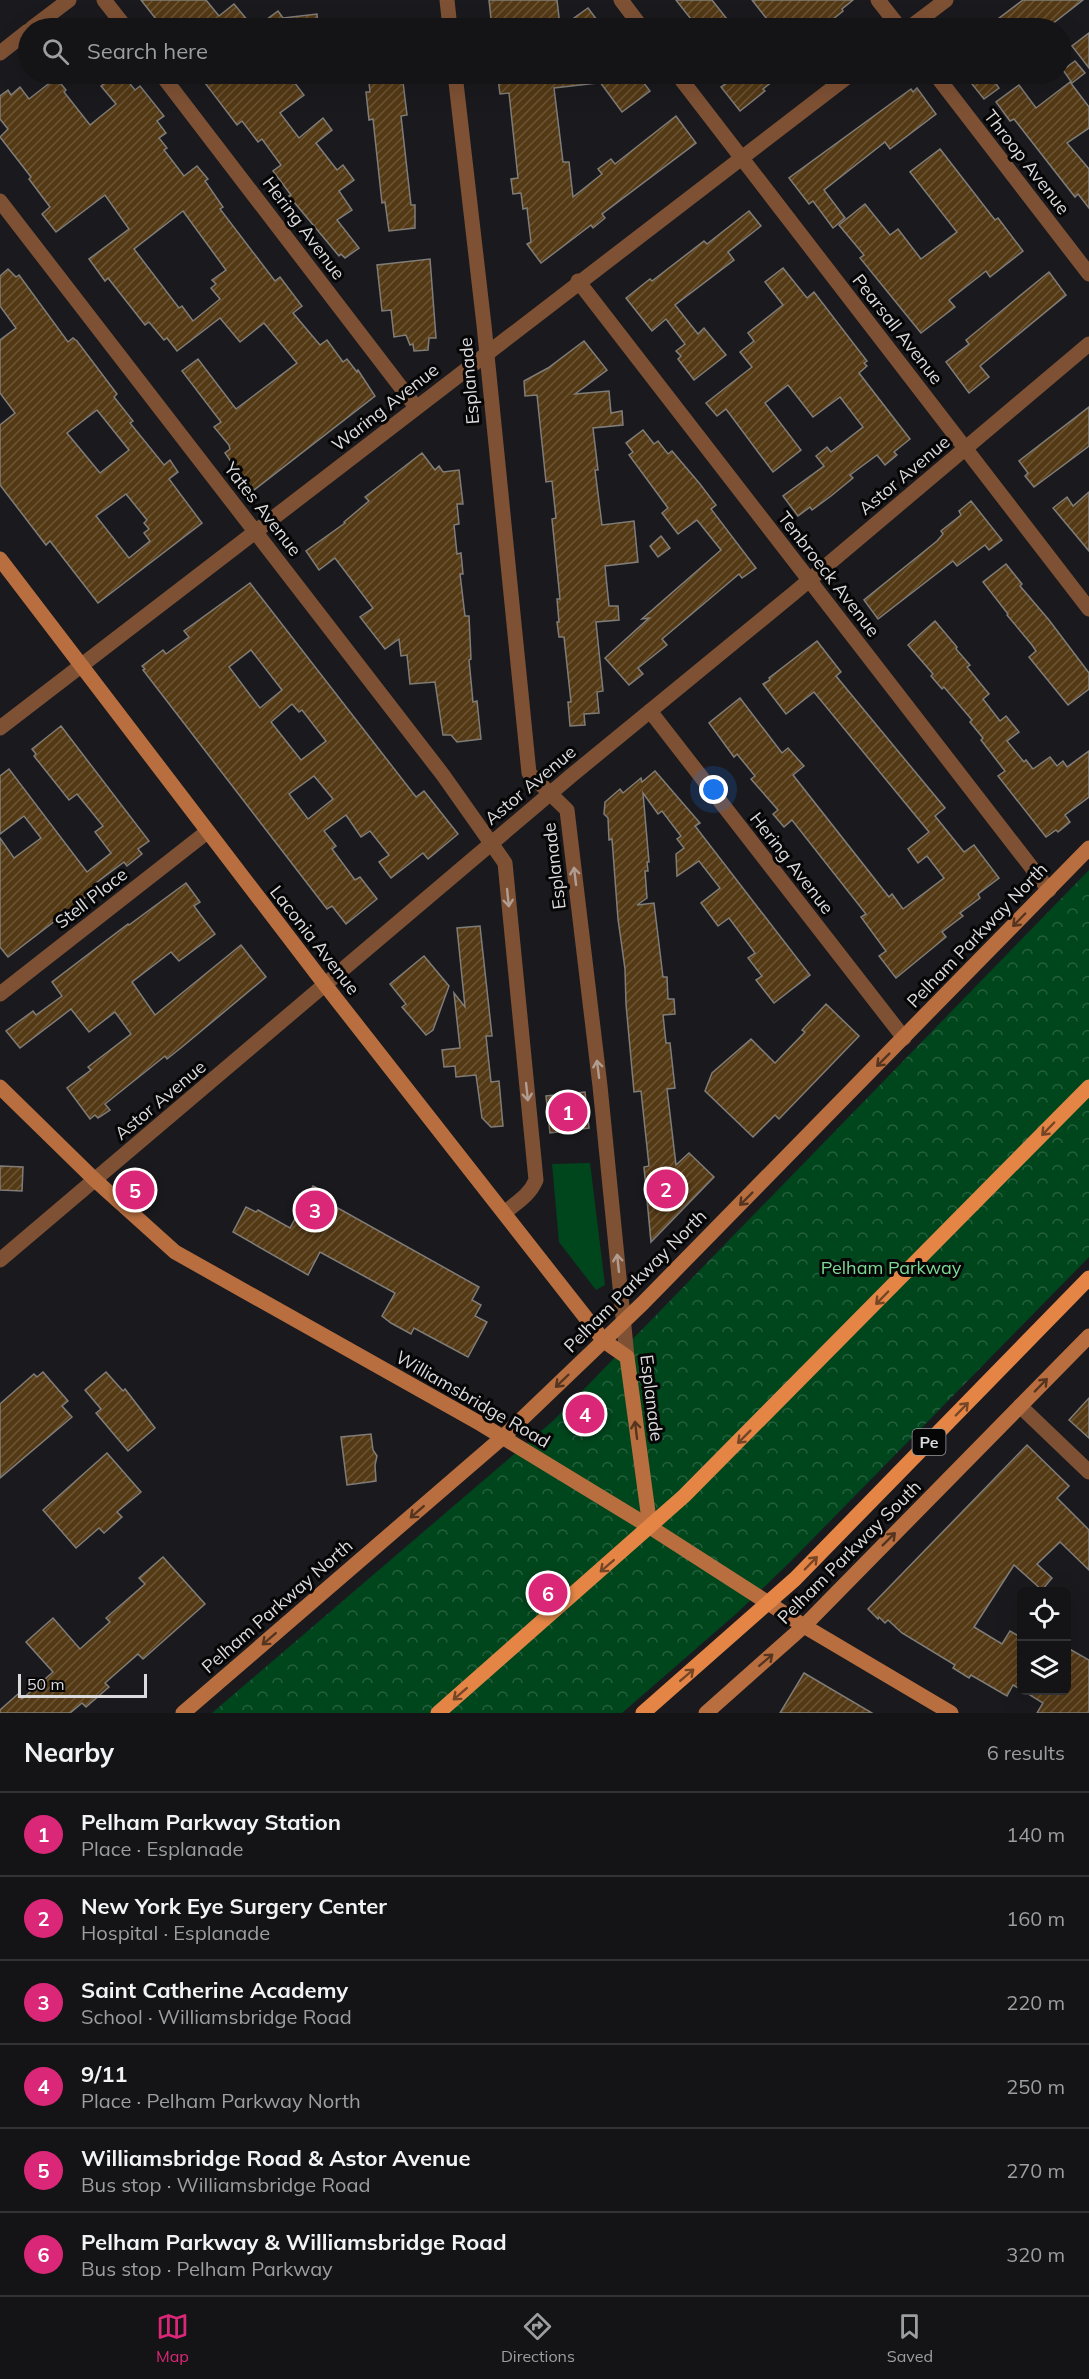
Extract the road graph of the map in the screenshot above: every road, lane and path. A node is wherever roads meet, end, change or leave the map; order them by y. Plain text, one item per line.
1 (69, 0) edge
2 (104, 0) edge
3 (447, 0) edge
4 (621, 0) edge
5 (878, 0) edge
6 (946, 0) edge
7 (46, 18) edge
8 (118, 18) edge
9 (449, 18) edge
10 (634, 18) edge
11 (892, 18) edge
12 (922, 18) edge
13 (18, 39) edge
14 (0, 53) edge
15 (169, 84) edge
16 (456, 84) edge
17 (685, 84) edge
18 (838, 84) edge
19 (943, 84) edge
20 (741, 158) junction
21 (0, 201) edge
22 (1089, 274) edge
23 (578, 281) junction
24 (1089, 344) edge
25 (486, 353) junction
26 (416, 407) junction
27 (965, 448) junction
28 (255, 532) junction
29 (0, 559) edge
30 (809, 580) junction
31 (1089, 609) edge
32 (81, 666) junction
33 (650, 711) junction
34 (0, 728) edge
35 (550, 794) junction
36 (207, 832) junction
37 (491, 844) junction
38 (1089, 848) edge
39 (1049, 890) junction
40 (326, 986) junction
41 (0, 994) edge
42 (904, 1038) junction
43 (1089, 1087) edge
44 (0, 1088) edge
45 (95, 1180) junction
46 (504, 1213) junction
47 (0, 1260) edge
48 (1089, 1278) edge
49 (624, 1322) junction
50 (1089, 1336) edge
51 (604, 1341) junction
52 (627, 1357) junction
53 (1020, 1406) junction
54 (503, 1437) junction
55 (1089, 1472) edge
56 (650, 1527) junction
57 (768, 1603) junction
58 (804, 1626) junction
59 (183, 1713) edge
60 (438, 1713) edge
61 (643, 1713) edge
62 (706, 1713) edge
63 (951, 1713) edge

1 - 7 street
2 - 8 street
3 - 9 street
4 - 10 street
5 - 11 street
6 - 12 street
13 - 14 street
15 - 26 street, Hering Avenue
16 - 25 street, Esplanade
17 - 20 street, Pearsall Avenue
18 - 20 street, Waring Avenue
19 - 22 street, Throop Avenue
20 - 23 street, Waring Avenue
20 - 27 street, Pearsall Avenue
21 - 28 street, Yates Avenue
23 - 25 street, Waring Avenue
23 - 30 street, Tenbroeck Avenue
24 - 27 street, Astor Avenue
25 - 26 street, Waring Avenue
25 - 35 street, Esplanade
26 - 28 street, Waring Avenue
27 - 30 street, Astor Avenue
27 - 31 street, Pearsall Avenue
28 - 32 street, Waring Avenue
28 - 37 street, Yates Avenue
29 - 32 street, Laconia Avenue
30 - 33 street, Astor Avenue
30 - 39 street, Tenbroeck Avenue
32 - 34 street, Waring Avenue
32 - 36 street, Laconia Avenue
33 - 35 street, Astor Avenue
33 - 42 street, Hering Avenue
35 - 37 street, Astor Avenue
49 -> 35 street, Esplanade
36 - 40 street, Laconia Avenue
36 - 41 street, Stell Place
37 - 40 street, Astor Avenue
37 -> 46 street
38 - 39 street, Pelham Parkway North
39 -> 42 street, Pelham Parkway North
40 - 45 street, Astor Avenue
40 - 46 street, Laconia Avenue
42 -> 49 street, Pelham Parkway North
43 -> 56 main road
44 - 45 street, Williamsbridge Road
45 - 47 street, Astor Avenue
45 - 54 street, Williamsbridge Road
46 - 51 street, Laconia Avenue
57 -> 48 main road, Pe
49 - 51 street, Pelham Parkway North
49 - 52 street, Esplanade
53 -> 50 street, Pelham Parkway South
51 - 52 street, Laconia Avenue
51 -> 54 street, Pelham Parkway North
56 -> 52 street, Esplanade
53 - 55 street
58 -> 53 street, Pelham Parkway South
54 - 56 street, Williamsbridge Road
54 -> 59 street, Pelham Parkway North
56 - 57 street, Williamsbridge Road
56 -> 60 main road
57 - 58 street, Williamsbridge Road
61 -> 57 main road, Pe
62 -> 58 street, Pelham Parkway South
58 - 63 street, Williamsbridge Road

